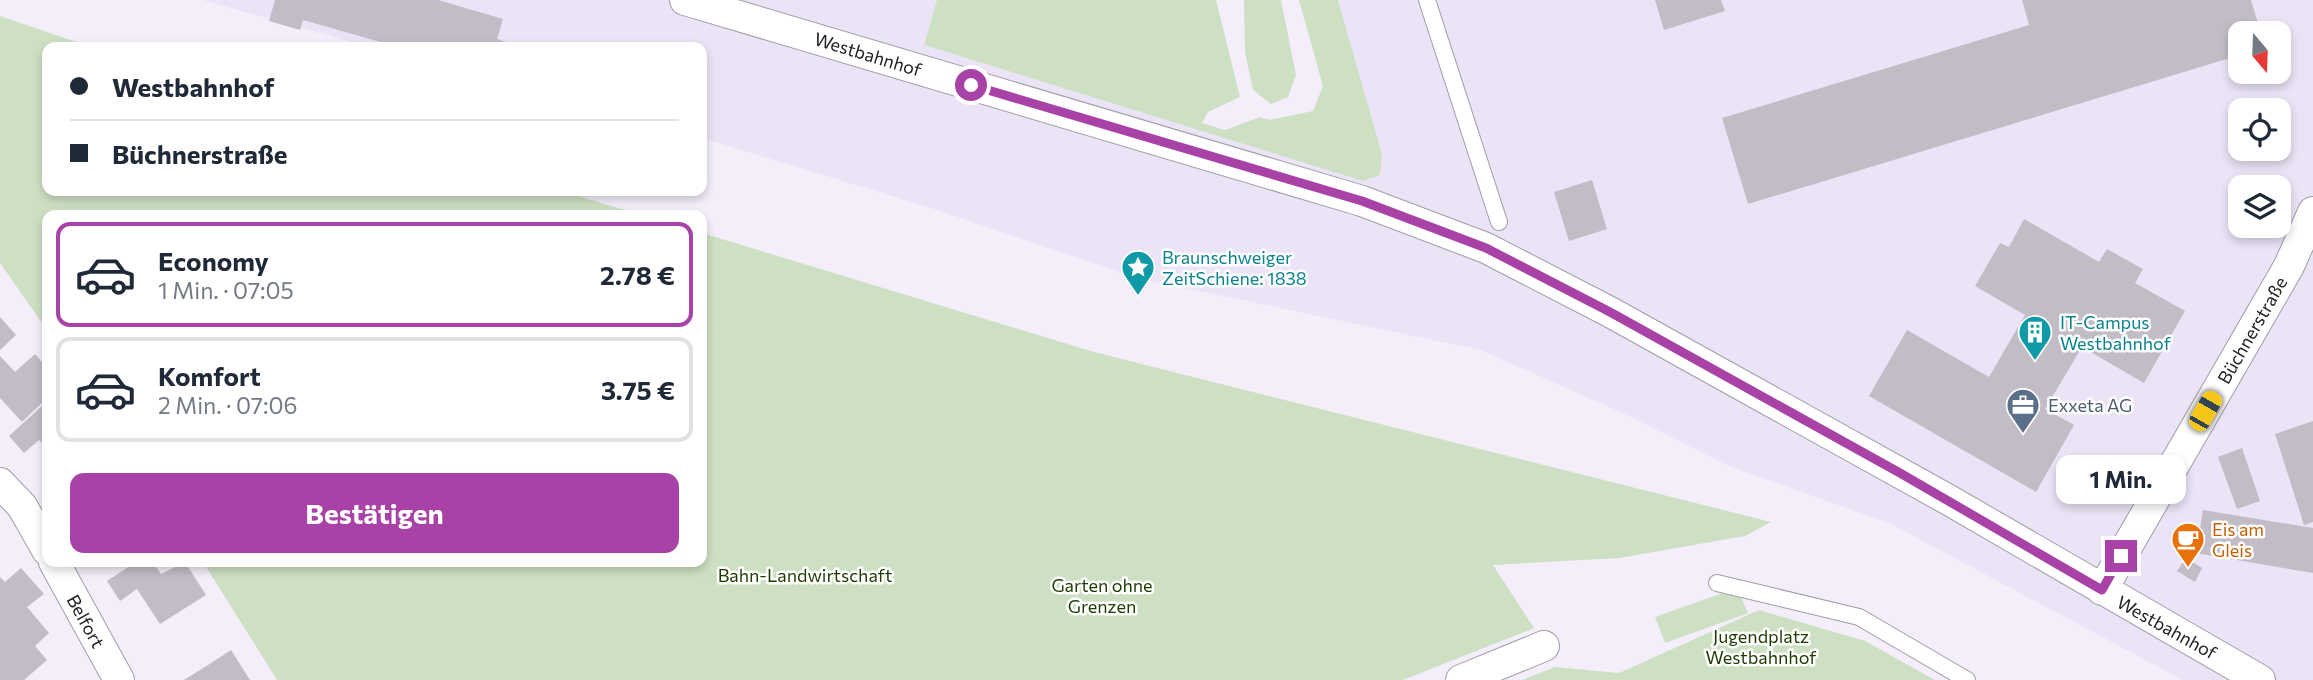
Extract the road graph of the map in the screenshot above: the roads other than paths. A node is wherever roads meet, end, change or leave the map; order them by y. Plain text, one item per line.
1 (685, 0) edge
2 (1427, 0) edge
3 (2313, 212) edge
4 (1499, 222) dead end
5 (0, 483) edge
6 (42, 541) edge
7 (57, 567) edge
8 (1717, 583) dead end
9 (2102, 590) junction
10 (1544, 646) dead end
11 (119, 680) edge
12 (1461, 680) edge
13 (1967, 680) edge
14 (2260, 680) edge

1 - 9 street, Westbahnhof
2 - 4 lane
3 - 9 street, Büchnerstraße
5 - 6 street
7 - 11 street, Belfort
8 - 13 lane
9 - 14 street, Westbahnhof
10 - 12 street

